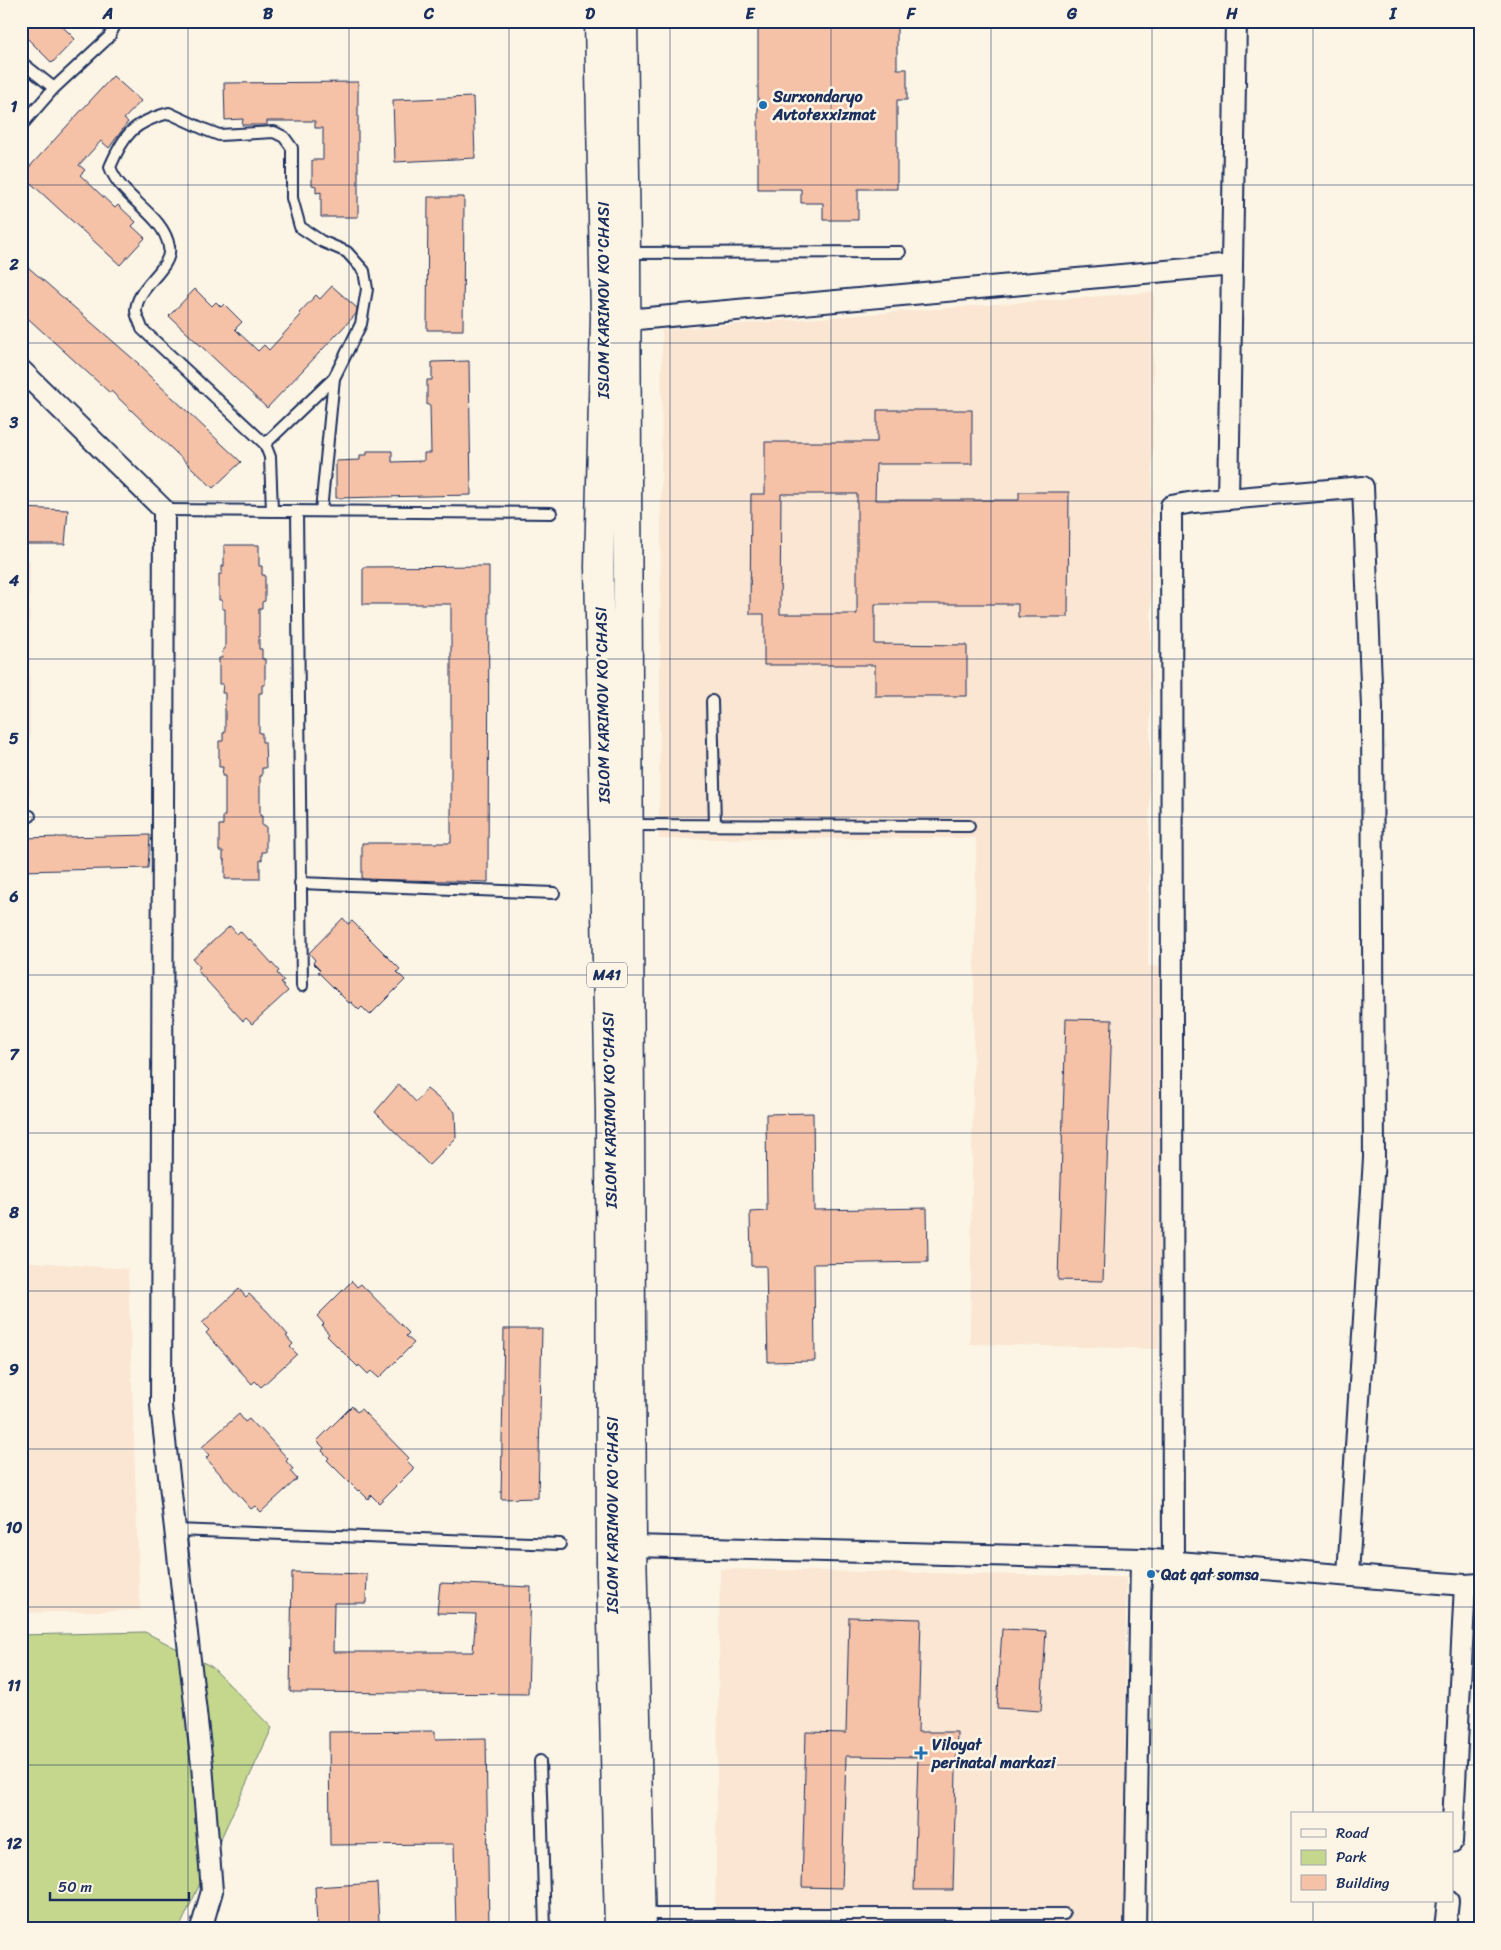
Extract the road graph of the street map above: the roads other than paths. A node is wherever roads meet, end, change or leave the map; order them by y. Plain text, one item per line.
1 (111, 21) edge
2 (599, 21) edge
3 (623, 21) edge
4 (1236, 21) edge
5 (21, 62) edge
6 (54, 88) junction
7 (21, 126) edge
8 (900, 252) dead end
9 (626, 253) junction
10 (1232, 265) junction
11 (626, 320) junction
12 (21, 370) edge
13 (334, 378) junction
14 (265, 444) junction
15 (1228, 499) junction
16 (164, 510) junction
17 (272, 511) junction
18 (297, 511) junction
19 (321, 511) junction
20 (551, 513) dead end
21 (712, 701) dead end
22 (628, 825) junction
23 (715, 825) junction
24 (969, 826) dead end
25 (300, 883) junction
26 (554, 893) dead end
27 (302, 986) dead end
28 (175, 1530) junction
29 (560, 1544) dead end
30 (632, 1546) junction
31 (1141, 1559) junction
32 (1173, 1562) junction
33 (1348, 1575) junction
34 (1472, 1584) edge
35 (540, 1761) dead end
36 (1454, 1816) edge
37 (1448, 1902) edge
38 (1064, 1914) dead end
39 (633, 1924) edge
40 (201, 1929) edge
41 (545, 1929) edge
42 (1135, 1929) edge
43 (1446, 1929) edge

1 - 6 lane
2 - 39 main road, ISLOM KARIMOV KO'CHASI / M41
3 - 9 main road, ISLOM KARIMOV KO'CHASI / M41
4 - 10 street
5 - 6 lane
6 - 7 lane
8 - 9 lane
9 - 11 main road, ISLOM KARIMOV KO'CHASI / M41
10 - 11 street
10 - 15 street
11 - 22 main road, ISLOM KARIMOV KO'CHASI / M41
12 - 16 street
13 - 14 lane
13 - 14 lane
13 - 19 lane
14 - 17 lane
15 - 32 street
15 - 33 street
16 - 17 lane
16 - 28 street
17 - 18 lane
18 - 19 lane
18 - 25 lane
19 - 20 lane
21 - 23 lane
22 - 23 lane
22 - 30 main road, ISLOM KARIMOV KO'CHASI / M41
23 - 24 lane
25 - 26 lane
25 - 27 lane
28 - 29 lane
28 - 40 street
30 - 31 street
30 - 39 main road, ISLOM KARIMOV KO'CHASI / M41
31 - 32 street
31 - 42 street
32 - 33 street
33 - 34 street
34 - 36 street
35 - 41 lane
37 - 43 street
38 - 39 lane

